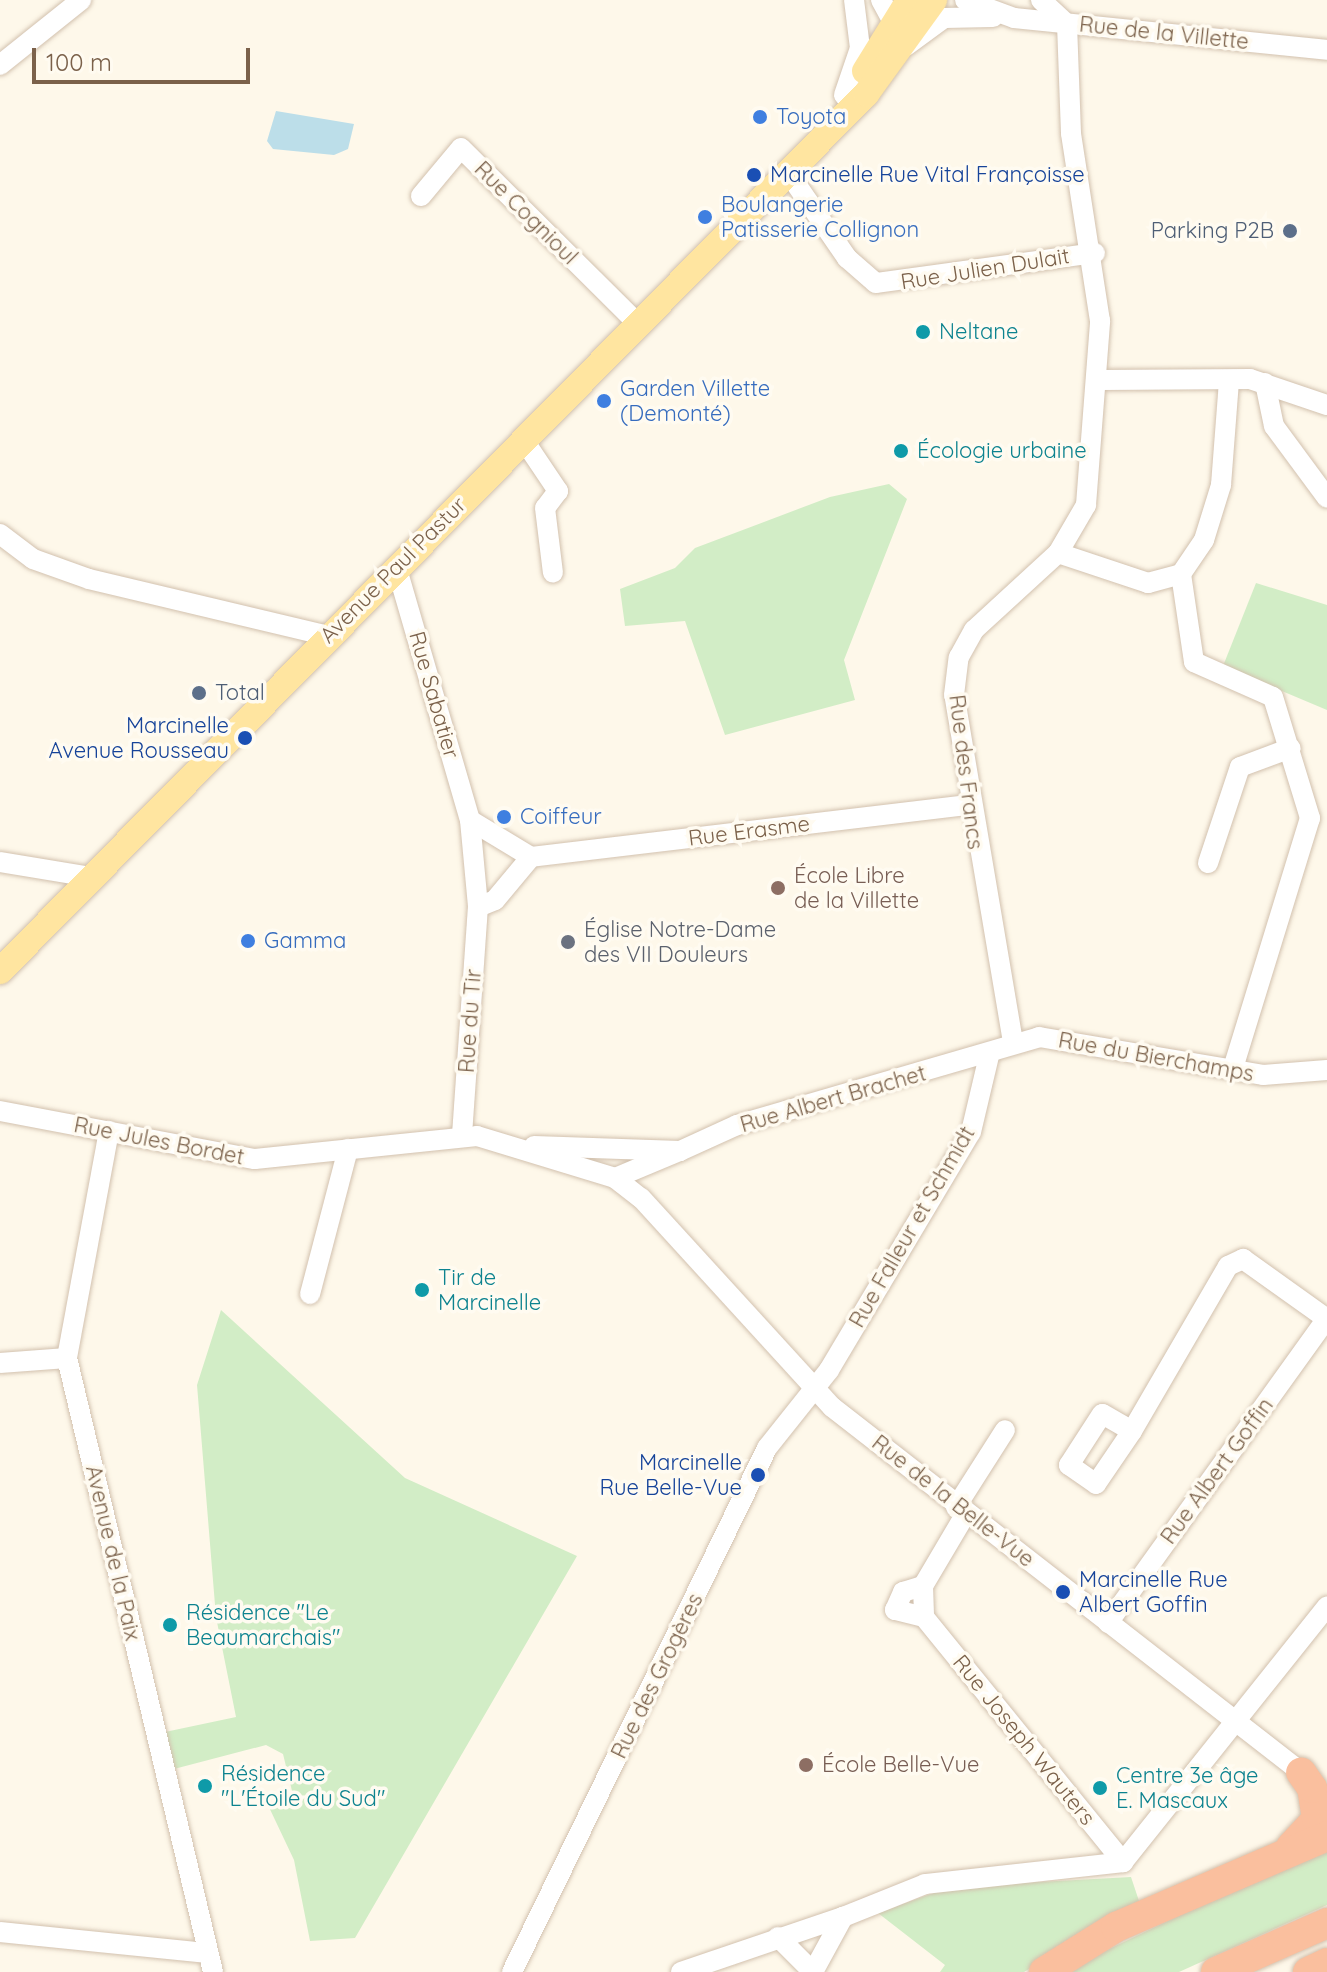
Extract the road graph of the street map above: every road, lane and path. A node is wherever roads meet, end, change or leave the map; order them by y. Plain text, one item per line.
1 (81, 0) edge
2 (881, 0) edge
3 (965, 0) edge
4 (985, 0) edge
5 (1041, 0) edge
6 (855, 3) edge
7 (939, 9) edge
8 (1001, 16) junction
9 (904, 23) edge
10 (1067, 24) junction
11 (1327, 50) edge
12 (0, 65) edge
13 (844, 95) junction
14 (787, 171) junction
15 (421, 196) dead end
16 (1095, 253) junction
17 (636, 322) junction
18 (1101, 380) junction
19 (1229, 380) junction
20 (1265, 383) junction
21 (1327, 405) edge
22 (523, 439) junction
23 (1327, 498) edge
24 (0, 534) edge
25 (1058, 553) junction
26 (397, 569) junction
27 (553, 573) dead end
28 (1181, 574) junction
29 (329, 636) junction
30 (1291, 748) junction
31 (967, 805) junction
32 (470, 820) junction
33 (531, 857) junction
34 (0, 862) edge
35 (1208, 863) dead end
36 (91, 877) junction
37 (478, 907) junction
38 (0, 971) edge
39 (1013, 1042) junction
40 (989, 1056) junction
41 (1233, 1069) junction
42 (1327, 1070) edge
43 (0, 1111) edge
44 (109, 1131) junction
45 (462, 1135) junction
46 (526, 1147) junction
47 (348, 1149) junction
48 (680, 1151) junction
49 (615, 1178) junction
50 (310, 1294) dead end
51 (1327, 1318) edge
52 (67, 1358) junction
53 (0, 1363) edge
54 (815, 1389) junction
55 (1005, 1430) dead end
56 (1132, 1431) dead end
57 (961, 1511) junction
58 (923, 1586) junction
59 (1327, 1606) edge
60 (924, 1617) junction
61 (1108, 1623) junction
62 (1235, 1719) junction
63 (1320, 1785) edge
64 (1327, 1836) edge
65 (1291, 1847) junction
66 (1123, 1862) junction
67 (843, 1917) junction
68 (1327, 1923) edge
69 (0, 1932) edge
70 (778, 1937) junction
71 (211, 1962) edge
72 (1327, 1963) edge
73 (516, 1971) edge
74 (681, 1972) edge
75 (813, 1972) edge
76 (1044, 1972) edge
77 (1216, 1972) edge
78 (1308, 1972) edge

1 - 12 street
2 - 9 street
3 - 8 street, Rue de la Villette
4 - 8 street
5 - 10 street
6 - 13 street
7 - 8 street, Rue de la Villette
7 - 9 main road, Avenue Paul Pastur
8 - 10 street, Rue de la Villette
9 - 13 main road, Avenue Paul Pastur
9 - 14 main road, Avenue Paul Pastur
10 - 11 street, Rue de la Villette
10 - 16 street, Rue des Francs
13 - 14 main road, Avenue Paul Pastur
14 - 16 street, Rue Julien Dulait
14 - 17 main road, Avenue Paul Pastur
15 - 17 street, Rue Cognioul
16 - 18 street, Rue des Francs
17 - 22 main road, Avenue Paul Pastur
18 - 19 street
18 - 25 street, Rue des Francs
19 - 20 street
19 - 28 street
20 - 21 street
20 - 23 street
22 - 26 main road, Avenue Paul Pastur
22 - 27 street
24 - 29 street
25 - 28 street
25 - 31 street, Rue des Francs
26 - 29 main road, Avenue Paul Pastur
26 - 32 street, Rue Sabatier
28 - 30 street
29 - 36 main road, Avenue Paul Pastur
30 - 35 street
30 - 41 street
31 - 33 street, Rue Erasme
31 - 39 street, Rue des Francs
32 - 33 street
32 - 37 street, Rue Sabatier
33 - 37 street
34 - 36 street
36 - 38 main road, Avenue Paul Pastur
37 - 45 street, Rue du Tir
39 - 40 street, Rue du Bierchamps
39 - 41 street, Rue du Bierchamps
40 - 48 street, Rue Albert Brachet
40 - 54 street, Rue Falleur et Schmidt
41 - 42 street, Rue du Bierchamps
43 - 44 street, Rue Jules Bordet
44 - 47 street, Rue Jules Bordet
44 - 52 street, Avenue de la Paix
45 - 46 street, Rue Albert Brachet
45 - 47 street, Rue Jules Bordet
46 - 48 street, Rue Albert Brachet
46 - 49 street, Rue Albert Brachet
47 - 50 street
48 - 49 street, Rue Albert Brachet
49 - 54 street, Rue de la Belle-Vue
51 - 56 street
51 - 61 street, Rue Albert Goffin
52 - 53 street
52 - 71 street, Avenue de la Paix
54 - 57 street, Rue de la Belle-Vue
54 - 73 street, Rue des Grogères
55 - 57 street, Rue Joseph Wauters
57 - 58 street, Rue Joseph Wauters
57 - 61 street, Rue de la Belle-Vue
58 - 60 street
58 - 60 street, Rue Joseph Wauters
59 - 62 street
60 - 66 street, Rue Joseph Wauters
61 - 62 street, Rue de la Belle-Vue
62 - 63 street, Rue de la Belle-Vue
62 - 66 street
63 - 65 highway
64 - 65 highway
65 - 76 highway
66 - 67 street
67 - 70 street
67 - 75 street
68 - 77 highway
69 - 71 street
70 - 74 street
70 - 75 street
72 - 78 highway

